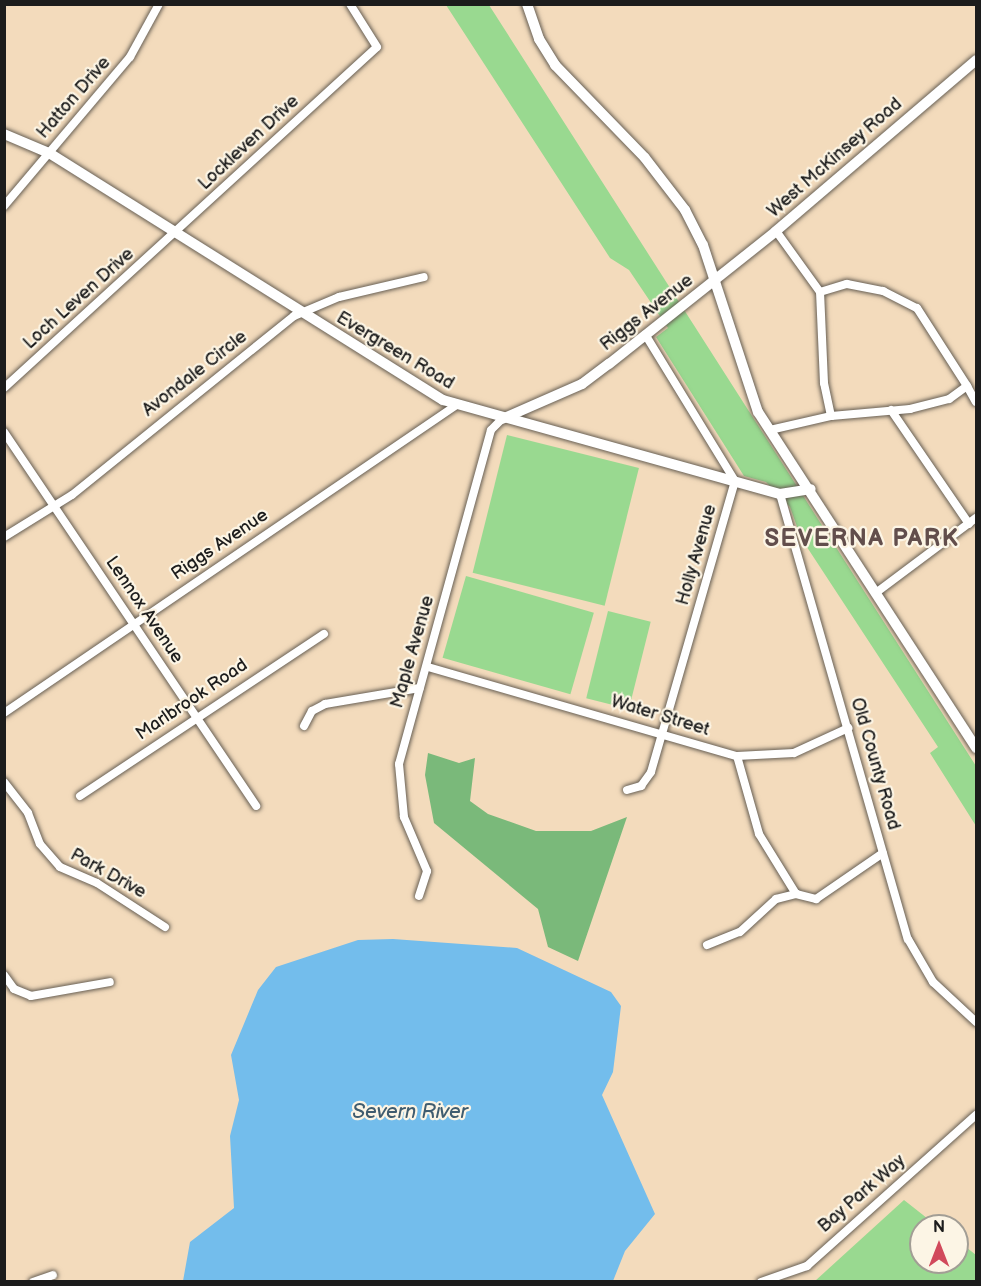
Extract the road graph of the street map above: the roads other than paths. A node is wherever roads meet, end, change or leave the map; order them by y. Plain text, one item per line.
1 (159, 4) edge
2 (350, 4) edge
3 (527, 4) edge
4 (976, 60) edge
5 (4, 134) edge
6 (49, 153) junction
7 (4, 206) edge
8 (776, 231) junction
9 (175, 235) junction
10 (424, 277) dead end
11 (715, 281) junction
12 (820, 292) junction
13 (301, 313) junction
14 (645, 334) junction
15 (967, 386) junction
16 (4, 387) edge
17 (976, 402) edge
18 (455, 406) junction
19 (891, 410) junction
20 (831, 416) junction
21 (502, 419) junction
22 (770, 430) junction
23 (4, 432) edge
24 (735, 481) junction
25 (811, 489) junction
26 (780, 494) junction
27 (55, 507) junction
28 (973, 521) edge
29 (4, 537) edge
30 (876, 592) junction
31 (134, 624) junction
32 (324, 634) dead end
33 (428, 668) junction
34 (420, 688) junction
35 (4, 713) edge
36 (197, 717) junction
37 (304, 726) dead end
38 (848, 728) junction
39 (663, 732) junction
40 (976, 746) edge
41 (737, 756) junction
42 (4, 782) edge
43 (627, 790) dead end
44 (80, 796) dead end
45 (256, 806) dead end
46 (883, 853) junction
47 (795, 894) junction
48 (419, 896) dead end
49 (165, 927) dead end
50 (707, 945) dead end
51 (4, 975) edge
52 (110, 982) dead end
53 (976, 1022) edge
54 (976, 1115) edge
55 (53, 1275) dead end
56 (33, 1281) edge
57 (761, 1281) edge

1 - 6 street, Hatton Drive
2 - 9 street, Lockleven Drive
3 - 11 street
4 - 8 street, West McKinsey Road
5 - 6 street, Evergreen Road
6 - 7 street, Hatton Drive
6 - 9 street, Evergreen Road
8 - 11 street, West McKinsey Road
8 - 12 street
9 - 13 street, Evergreen Road
9 - 16 street, Loch Leven Drive
10 - 13 street, Avondale Circle
11 - 14 street, Riggs Avenue
11 - 22 street
12 - 15 street
12 - 20 street
13 - 18 street, Evergreen Road
13 - 27 street, Avondale Circle
14 - 21 street, Riggs Avenue
14 - 24 street
15 - 17 street
15 - 19 street
18 - 21 street, Evergreen Road
18 - 31 street, Riggs Avenue
19 - 20 street
19 - 28 street
20 - 22 street
21 - 24 street, Evergreen Road
21 - 33 street, Maple Avenue
22 - 25 street
23 - 27 street, Lennox Avenue
24 - 26 street, Evergreen Road
24 - 39 street, Holly Avenue
25 - 26 street, Evergreen Road
25 - 30 street
26 - 38 street, Old County Road
27 - 29 street, Avondale Circle
27 - 31 street, Lennox Avenue
28 - 30 street
30 - 40 street
31 - 35 street, Riggs Avenue
31 - 36 street, Lennox Avenue
32 - 36 street, Marlbrook Road
33 - 34 street, Maple Avenue
33 - 39 street, Water Street
34 - 37 street
34 - 48 street, Maple Avenue
36 - 44 street, Marlbrook Road
36 - 45 street, Lennox Avenue
38 - 41 street
38 - 46 street, Old County Road
39 - 41 street, Water Street
39 - 43 street, Holly Avenue
41 - 47 street
42 - 49 street, Park Drive
46 - 47 street
46 - 53 street, Old County Road
47 - 50 street
51 - 52 street
54 - 57 street, Bay Park Way
55 - 56 street

